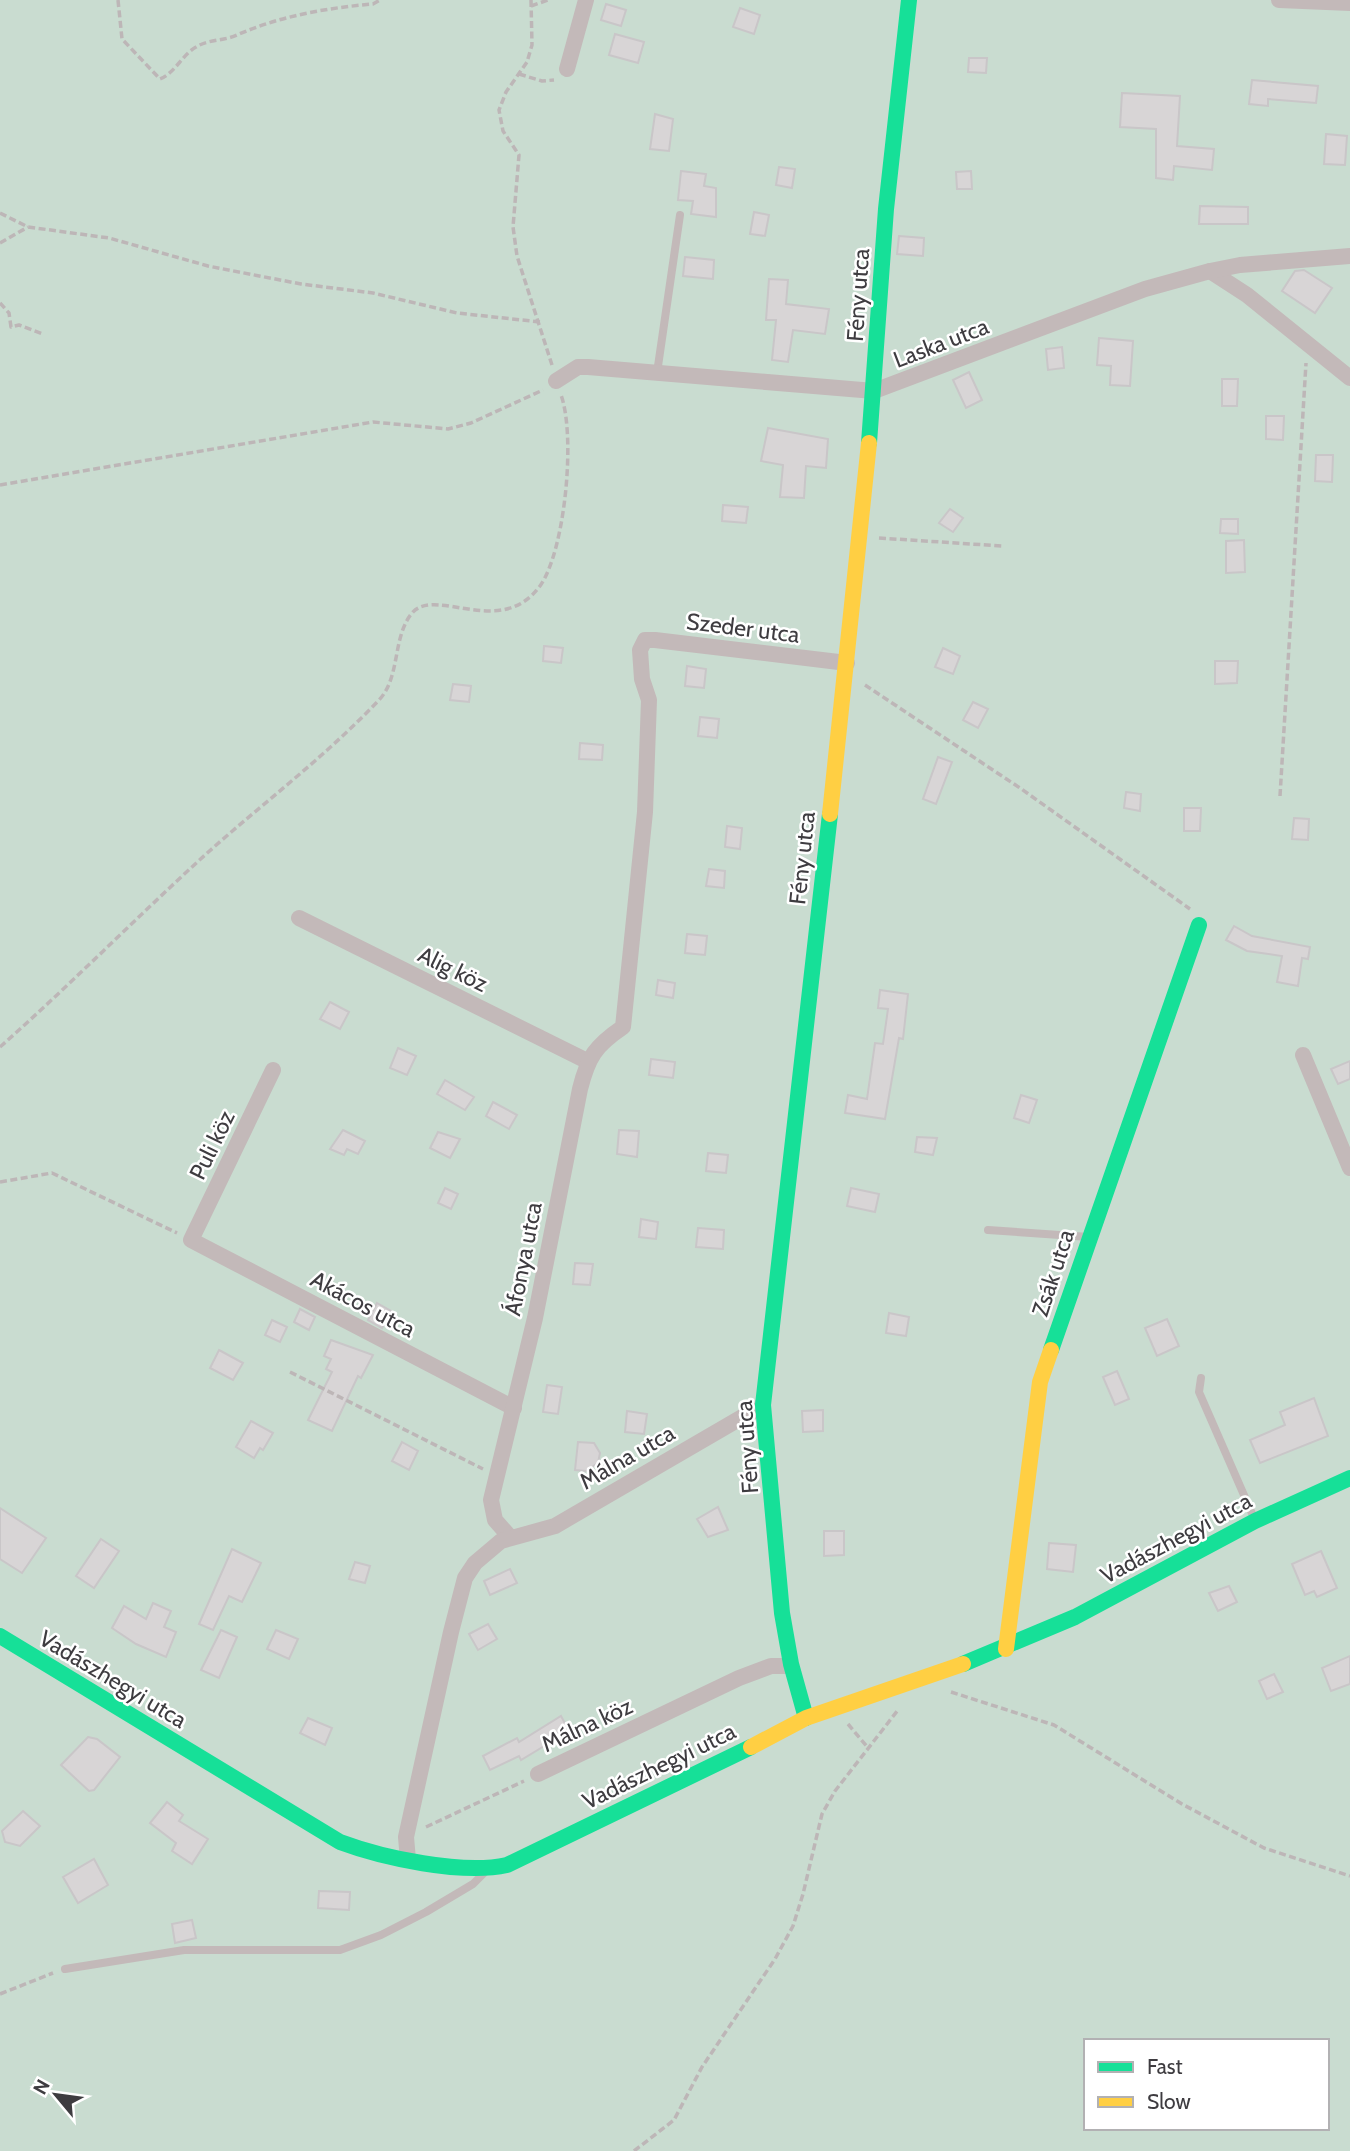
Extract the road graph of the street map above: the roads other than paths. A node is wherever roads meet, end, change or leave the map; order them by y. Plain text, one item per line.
1 (586, 0) edge
2 (909, 0) edge
3 (1279, 0) edge
4 (1350, 3) edge
5 (567, 69) road end
6 (680, 215) dead end
7 (1350, 256) edge
8 (1210, 271) junction
9 (657, 373) junction
10 (1350, 378) edge
11 (556, 381) road end
12 (874, 391) junction
13 (846, 668) junction
14 (299, 918) dead end
15 (1199, 920) road end
16 (1303, 1055) dead end
17 (587, 1061) junction
18 (273, 1070) dead end
19 (1350, 1168) edge
20 (988, 1230) dead end
21 (1089, 1237) junction
22 (191, 1240) joint
23 (1201, 1378) dead end
24 (763, 1405) junction
25 (514, 1408) junction
26 (1350, 1478) edge
27 (1255, 1521) junction
28 (510, 1537) junction
29 (0, 1636) edge
30 (1006, 1649) junction
31 (790, 1666) junction
32 (806, 1718) junction
33 (538, 1774) road end
34 (408, 1860) junction
35 (489, 1869) junction
36 (65, 1969) road end

1 - 5 street
2 - 12 street, Fény utca
3 - 4 street
6 - 9 lane
7 - 8 street, Laska utca
8 - 10 street
8 - 12 street, Laska utca
9 - 11 street, Laska utca
9 - 12 street, Laska utca
12 - 13 street, Fény utca
13 - 17 street, Szeder utca
13 - 24 street, Fény utca
14 - 17 street, Alig köz
15 - 21 street, Zsák utca
16 - 19 street
17 - 25 street, Áfonya utca
18 - 22 street, Puli köz
20 - 21 lane
21 - 30 street, Zsák utca
22 - 25 street, Akácos utca
23 - 27 lane
24 - 28 street, Málna utca
24 - 31 street, Fény utca
25 - 28 street, Áfonya utca
26 - 27 street, Vadászhegyi utca
27 - 30 street, Vadászhegyi utca
28 - 34 street
29 - 34 street, Vadászhegyi utca
30 - 32 street, Vadászhegyi utca
31 - 32 street, Fény utca
31 - 33 street, Málna köz
32 - 35 street, Vadászhegyi utca
34 - 35 street, Vadászhegyi utca
35 - 36 lane

